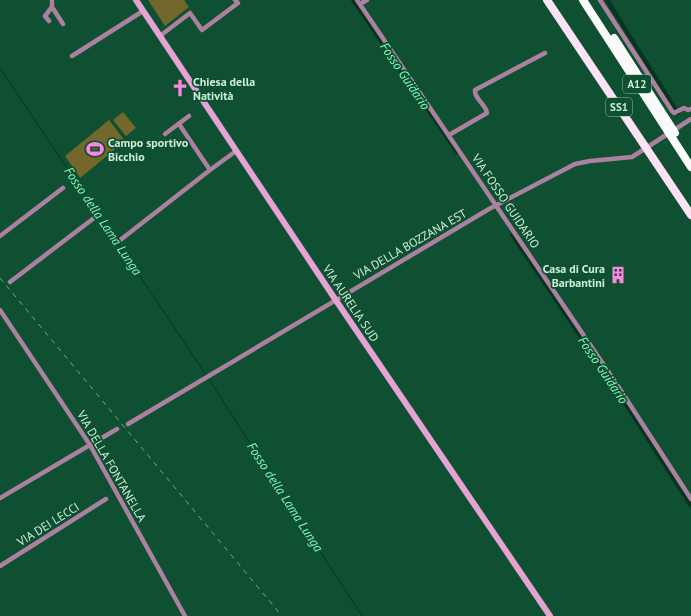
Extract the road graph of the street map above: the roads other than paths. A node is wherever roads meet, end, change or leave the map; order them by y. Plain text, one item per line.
1 (52, 0) edge
2 (136, 0) edge
3 (235, 0) edge
4 (367, 0) edge
5 (547, 0) edge
6 (552, 0) edge
7 (583, 0) edge
8 (590, 0) edge
9 (600, 0) edge
10 (359, 2) edge
11 (52, 7) junction
12 (143, 11) junction
13 (48, 21) dead end
14 (62, 24) dead end
15 (160, 36) junction
16 (545, 53) dead end
17 (72, 56) dead end
18 (688, 109) edge
19 (189, 116) dead end
20 (690, 119) edge
21 (179, 124) junction
22 (164, 134) dead end
23 (449, 135) junction
24 (236, 151) junction
25 (691, 157) edge
26 (691, 167) edge
27 (210, 170) junction
28 (63, 188) dead end
29 (496, 205) junction
30 (691, 207) edge
31 (691, 215) edge
32 (94, 218) dead end
33 (0, 236) edge
34 (119, 241) dead end
35 (10, 282) dead end
36 (335, 300) junction
37 (0, 310) edge
38 (128, 424) dead end
39 (117, 429) dead end
40 (90, 445) junction
41 (0, 498) edge
42 (106, 499) dead end
43 (691, 499) edge
44 (0, 566) edge
45 (185, 616) edge
46 (550, 616) edge

1 - 11 street
2 - 12 main road, VIA AURELIA SUD
3 - 15 street
4 - 10 street, VIA FOSSO GUIDARIO
5 - 31 highway, SS1
6 - 30 highway, SS1
7 - 26 highway, A12
8 - 25 highway, A12
9 - 18 street
10 - 23 street, VIA FOSSO GUIDARIO
11 - 13 street
11 - 14 street
12 - 15 main road, VIA AURELIA SUD
12 - 17 street
15 - 24 main road, VIA AURELIA SUD
16 - 23 street
19 - 21 street
20 - 29 street, VIA DELLA BOZZANA EST
21 - 22 street
21 - 27 street
23 - 29 street, VIA FOSSO GUIDARIO
24 - 27 street
24 - 36 main road, VIA AURELIA SUD
27 - 34 street
28 - 33 street
29 - 36 street, VIA DELLA BOZZANA EST
29 - 43 street, VIA FOSSO GUIDARIO
32 - 35 street
36 - 38 street, VIA DELLA BOZZANA EST
36 - 46 main road, VIA AURELIA SUD
37 - 40 street, VIA DELLA FONTANELLA
39 - 40 street
40 - 41 street
40 - 45 street, VIA DELLA FONTANELLA
42 - 44 street, VIA DEI LECCI

